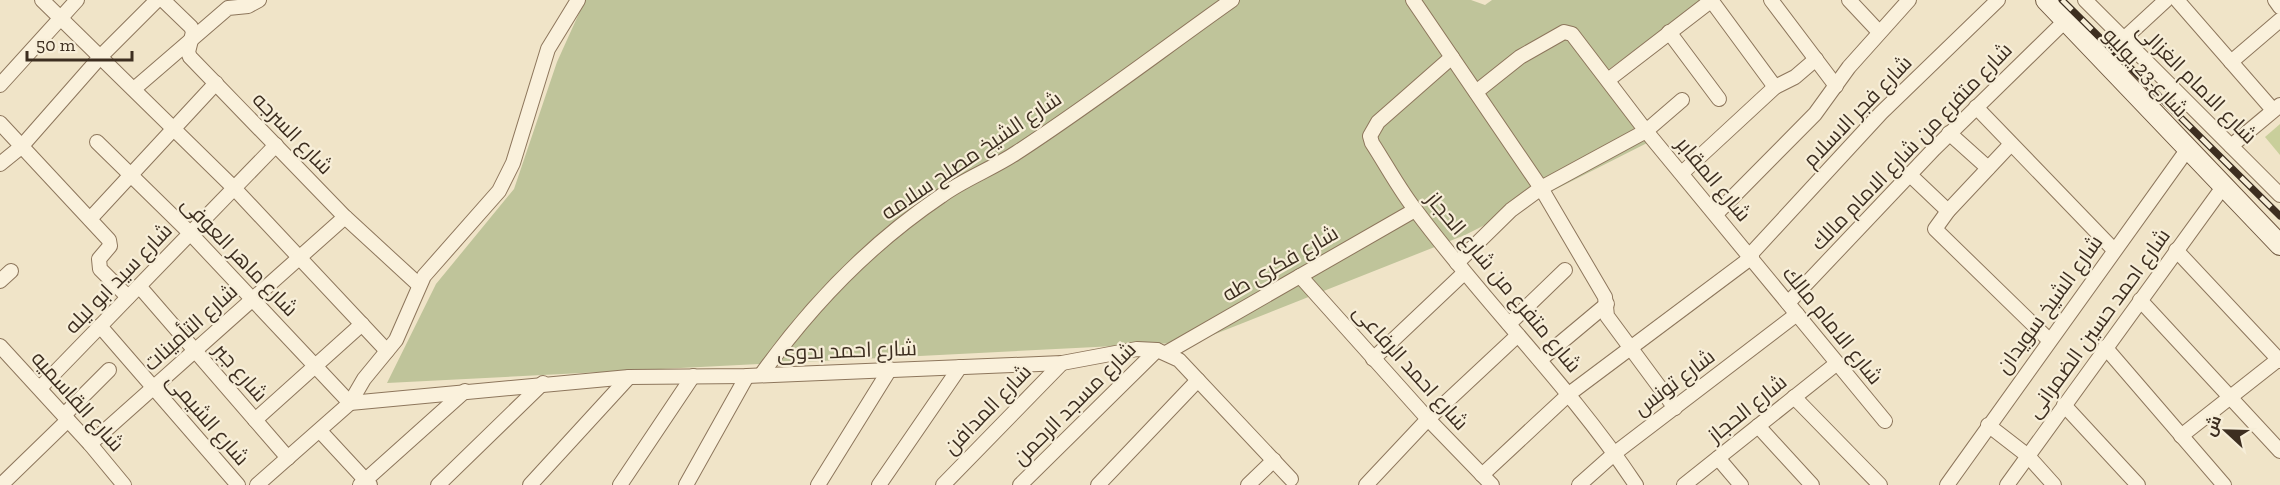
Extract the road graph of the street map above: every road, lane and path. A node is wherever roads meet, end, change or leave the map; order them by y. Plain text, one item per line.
1 (42, 0) edge
2 (77, 0) edge
3 (157, 0) edge
4 (164, 0) edge
5 (185, 0) edge
6 (259, 0) edge
7 (578, 0) edge
8 (1232, 0) edge
9 (1413, 0) edge
10 (1711, 0) edge
11 (1772, 0) edge
12 (1850, 0) edge
13 (1910, 0) edge
14 (1998, 0) edge
15 (2046, 0) edge
16 (2085, 0) edge
17 (2166, 0) edge
18 (2177, 0) edge
19 (2275, 0) edge
20 (2280, 7) edge
21 (175, 11) junction
22 (62, 17) junction
23 (2280, 20) edge
24 (2065, 21) junction
25 (1669, 32) junction
26 (1879, 32) junction
27 (2124, 39) junction
28 (189, 43) junction
29 (101, 56) junction
30 (1452, 57) junction
31 (1816, 59) junction
32 (2102, 59) junction
33 (2231, 62) junction
34 (1608, 80) junction
35 (216, 84) junction
36 (0, 85) edge
37 (1836, 86) junction
38 (1775, 87) junction
39 (135, 88) junction
40 (1476, 92) junction
41 (1719, 99) dead end
42 (1682, 100) dead end
43 (1976, 107) junction
44 (2277, 107) edge
45 (0, 123) edge
46 (174, 129) junction
47 (1646, 131) junction
48 (1949, 133) junction
49 (97, 142) dead end
50 (2011, 144) junction
51 (276, 145) junction
52 (2231, 146) junction
53 (21, 147) junction
54 (2187, 150) junction
55 (0, 164) edge
56 (1988, 168) junction
57 (1682, 173) junction
58 (1909, 174) junction
59 (131, 175) junction
60 (2223, 187) junction
61 (1541, 188) junction
62 (234, 189) junction
63 (2280, 195) edge
64 (1415, 210) junction
65 (1948, 211) junction
66 (1717, 213) junction
67 (345, 218) junction
68 (90, 219) junction
69 (190, 233) junction
70 (2280, 245) edge
71 (2114, 250) junction
72 (2176, 250) junction
73 (1751, 256) junction
74 (300, 257) junction
75 (1460, 268) junction
76 (1565, 270) dead end
77 (1300, 276) junction
78 (419, 285) junction
79 (139, 286) junction
80 (128, 297) junction
81 (253, 299) junction
82 (2140, 300) junction
83 (1788, 303) junction
84 (1607, 304) junction
85 (1797, 314) junction
86 (362, 324) junction
87 (100, 326) junction
88 (1514, 329) junction
89 (2049, 340) junction
90 (0, 346) edge
91 (2105, 347) junction
92 (1630, 348) junction
93 (195, 351) junction
94 (387, 351) junction
95 (1162, 352) junction
96 (1373, 358) junction
97 (1540, 360) junction
98 (2280, 360) edge
99 (1062, 363) junction
100 (1836, 364) junction
101 (316, 366) junction
102 (960, 367) junction
103 (890, 369) junction
104 (109, 370) dead end
105 (761, 375) junction
106 (693, 376) junction
107 (747, 376) junction
108 (628, 377) junction
109 (1198, 380) junction
110 (543, 383) junction
111 (40, 388) junction
112 (153, 388) junction
113 (465, 391) junction
114 (1569, 394) junction
115 (2230, 396) junction
116 (1794, 397) junction
117 (350, 403) junction
118 (2064, 405) junction
119 (1675, 408) junction
120 (66, 417) junction
121 (1428, 419) junction
122 (255, 420) junction
123 (1885, 421) dead end
124 (1988, 425) junction
125 (1758, 426) junction
126 (320, 431) junction
127 (2181, 436) junction
128 (90, 444) junction
129 (2280, 451) edge
130 (1615, 453) junction
131 (2028, 456) junction
132 (288, 458) junction
133 (1718, 458) junction
134 (1274, 460) junction
135 (1291, 479) dead end
136 (1487, 480) edge
137 (365, 483) edge
138 (1, 485) edge
139 (124, 485) edge
140 (238, 485) edge
141 (257, 485) edge
142 (438, 485) edge
143 (530, 485) edge
144 (620, 485) edge
145 (686, 485) edge
146 (818, 485) edge
147 (879, 485) edge
148 (943, 485) edge
149 (1020, 485) edge
150 (1098, 485) edge
151 (1248, 485) edge
152 (1366, 485) edge
153 (1579, 485) edge
154 (1636, 485) edge
155 (1684, 485) edge
156 (1741, 485) edge
157 (1812, 485) edge
158 (1880, 485) edge
159 (1947, 485) edge
160 (2007, 485) edge
161 (2054, 485) edge
162 (2138, 485) edge
163 (2224, 485) edge

1 - 22 street
2 - 22 street
3 - 29 street
4 - 21 street, شارع السرجه
5 - 21 street
6 - 28 street
7 - 78 street
8 - 105 street, شارع الشيخ مصلح سلامه
9 - 30 street
10 - 25 street
10 - 38 street
11 - 31 street
12 - 26 street
13 - 26 street
14 - 73 street, شارع فجر الاسلام
15 - 24 street, شارع 23 يوليو
16 - 27 street, شارع الامام الغزالى
17 - 27 street
18 - 33 street
19 - 20 street
21 - 28 street, شارع السرجه
22 - 29 street
22 - 36 street
23 - 33 street
24 - 32 street, شارع 23 يوليو
24 - 43 street, شارع متفرع من شارع الامام مالك
25 - 34 street
25 - 41 street
26 - 37 street
27 - 32 street
27 - 52 street, شارع الامام الغزالى
28 - 35 street, شارع السرجه
28 - 39 street
29 - 39 street
29 - 53 street
30 - 40 street
30 - 64 street, شارع متفرع من شارع الحجاز
31 - 37 street
31 - 38 street
32 - 54 street, شارع 23 يوليو
33 - 44 street
34 - 40 street, شارع المقابر
34 - 47 street, شارع المقابر
35 - 46 street
35 - 51 street, شارع السرجه
37 - 66 street
38 - 57 street
39 - 46 street
40 - 61 street
42 - 47 street
43 - 48 street, شارع متفرع من شارع الامام مالك
43 - 50 street
44 - 52 street
45 - 53 street
46 - 59 street
46 - 62 street
47 - 57 street, شارع المقابر
47 - 61 street, شارع المقابر
48 - 56 street
48 - 58 street, شارع متفرع من شارع الامام مالك
49 - 59 street, شارع ماهر العوفى
50 - 56 street
50 - 71 street
51 - 62 street, شارع سيد ابو ليله
51 - 67 street, شارع السرجه
52 - 63 street, شارع الامام الغزالى
53 - 55 street
53 - 68 street
54 - 60 street, شارع 23 يوليو
54 - 71 street, شارع الشيخ سويدان
56 - 65 street
57 - 66 street, شارع المقابر
58 - 65 street
58 - 83 street, شارع متفرع من شارع الامام مالك
59 - 68 street
59 - 69 street, شارع ماهر العوفى
60 - 70 street, شارع 23 يوليو
60 - 72 street, شارع احمد حسين الضمرانى
61 - 75 street, شارع المقابر
61 - 84 street
62 - 69 street, شارع سيد ابو ليله
62 - 74 street
64 - 75 street, شارع متفرع من شارع الحجاز
64 - 77 street, شارع فكرى طه
65 - 89 street
66 - 73 street, شارع المقابر
67 - 74 street, شارع التأمينات
67 - 78 street, شارع السرجه
68 - 80 street
69 - 79 street, شارع سيد ابو ليله
69 - 81 street, شارع ماهر العوفى
71 - 89 street, شارع الشيخ سويدان
72 - 82 street, شارع احمد حسين الضمرانى
72 - 98 street
73 - 83 street, شارع الامام مالك
73 - 92 street, شارع فجر الاسلام
74 - 81 street, شارع التأمينات
74 - 86 street
75 - 88 street, شارع متفرع من شارع الحجاز
75 - 96 street, شارع المقابر
76 - 88 street
77 - 95 street, شارع فكرى طه
77 - 96 street, شارع احمد الرفاعى
78 - 94 street
79 - 80 street, شارع سيد ابو ليله
79 - 93 street, شارع جبر
80 - 87 street, شارع سيد ابو ليله
81 - 93 street, شارع التأمينات
81 - 101 street, شارع ماهر العوفى
82 - 91 street, شارع احمد حسين الضمرانى
82 - 115 street
83 - 85 street, شارع الامام مالك
84 - 92 street
84 - 97 street
85 - 100 street, شارع الامام مالك
85 - 119 street, شارع تونس
86 - 94 street
86 - 101 street
87 - 111 street, شارع سيد ابو ليله
87 - 112 street, شارع الشيمى
88 - 97 street, شارع متفرع من شارع الحجاز
88 - 121 street
89 - 124 street, شارع الشيخ سويدان
90 - 111 street, شارع القاسميه
91 - 118 street, شارع احمد حسين الضمرانى
91 - 127 street
92 - 114 street, شارع فجر الاسلام
92 - 119 street
93 - 112 street, شارع التأمينات
93 - 122 street, شارع جبر
94 - 117 street
95 - 99 street, شارع احمد بدوى
95 - 109 street
95 - 149 street, شارع مسجد الرحمن
96 - 121 street, شارع احمد الرفاعى
97 - 114 street, شارع متفرع من شارع الحجاز
98 - 115 street
99 - 102 street, شارع احمد بدوى
99 - 148 street, شارع المدافن
100 - 116 street, شارع الحجاز
100 - 123 street, شارع الامام مالك
101 - 117 street, شارع ماهر العوفى
101 - 122 street
102 - 103 street, شارع احمد بدوى
102 - 147 street
103 - 105 street, شارع احمد بدوى
103 - 146 street
104 - 120 street
105 - 107 street, شارع احمد بدوى
106 - 107 street, شارع احمد بدوى
106 - 108 street, شارع احمد بدوى
106 - 144 street
107 - 145 street
108 - 110 street, شارع احمد بدوى
108 - 143 street
109 - 134 street
109 - 150 street
110 - 113 street, شارع احمد بدوى
110 - 142 street
111 - 120 street, شارع القاسميه
112 - 128 street, شارع التأمينات
112 - 140 street, شارع الشيمى
113 - 117 street, شارع احمد بدوى
113 - 137 street
114 - 130 street, شارع متفرع من شارع الحجاز
114 - 136 street, شارع فجر الاسلام
115 - 127 street
115 - 129 street
116 - 125 street, شارع الحجاز
116 - 158 street
117 - 126 street
118 - 131 street, شارع احمد حسين الضمرانى
118 - 162 street
119 - 130 street, شارع تونس
120 - 128 street, شارع القاسميه
120 - 138 street
121 - 136 street, شارع احمد الرفاعى
121 - 152 street
122 - 132 street, شارع جبر
124 - 131 street
124 - 159 street, شارع الشيخ سويدان
125 - 133 street, شارع الحجاز
125 - 157 street
126 - 132 street
126 - 137 street
127 - 163 street
128 - 139 street, شارع القاسميه
130 - 153 street, شارع تونس
130 - 154 street, شارع متفرع من شارع الحجاز
131 - 160 street, شارع احمد حسين الضمرانى
131 - 161 street
132 - 141 street
133 - 155 street, شارع الحجاز
133 - 156 street
134 - 135 street
134 - 151 street

